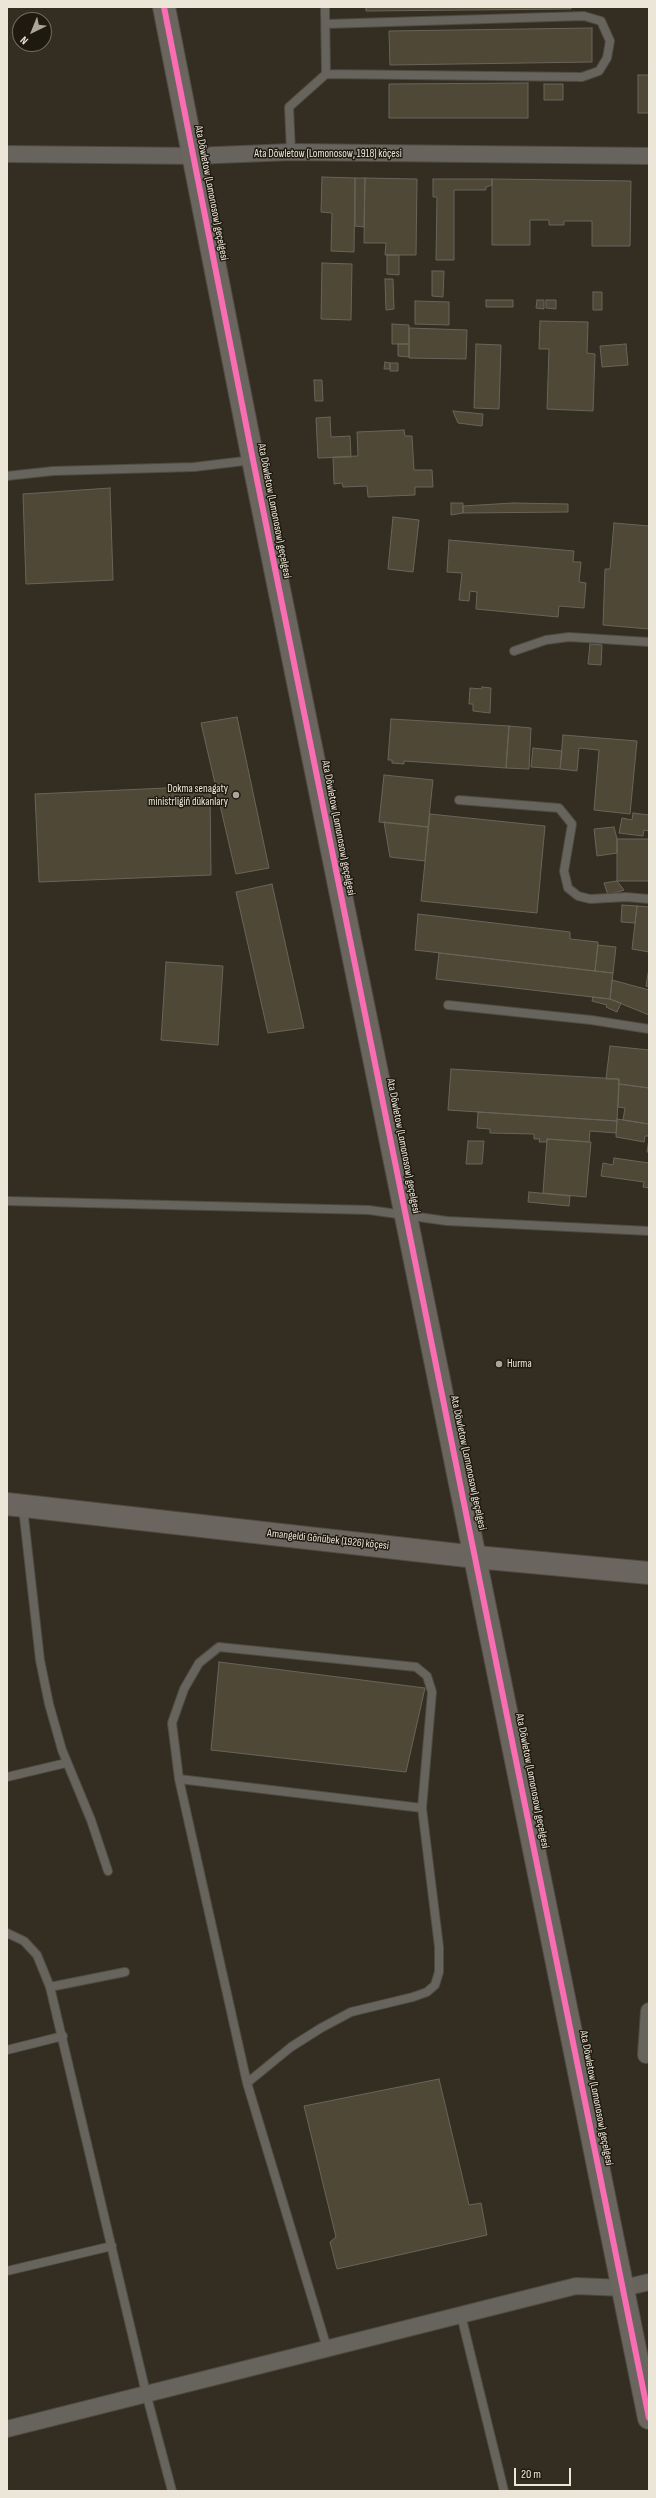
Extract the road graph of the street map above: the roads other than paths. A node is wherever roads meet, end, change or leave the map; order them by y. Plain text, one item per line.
1 (164, 7) edge
2 (325, 7) edge
3 (326, 24) junction
4 (326, 74) junction
5 (291, 152) junction
6 (7, 154) edge
7 (194, 156) junction
8 (649, 156) edge
9 (253, 460) junction
10 (7, 476) edge
11 (649, 642) edge
12 (514, 651) dead end
13 (459, 800) dead end
14 (649, 899) edge
15 (448, 1005) dead end
16 (649, 1029) edge
17 (7, 1201) edge
18 (407, 1215) junction
19 (649, 1231) edge
20 (15, 1506) edge
21 (476, 1557) junction
22 (649, 1572) edge
23 (66, 1763) junction
24 (7, 1777) edge
25 (180, 1779) junction
26 (422, 1808) junction
27 (108, 1871) dead end
28 (7, 1933) edge
29 (125, 1972) dead end
30 (50, 1987) junction
31 (649, 2011) edge
32 (63, 2036) junction
33 (7, 2050) edge
34 (646, 2055) dead end
35 (247, 2083) junction
36 (112, 2246) junction
37 (7, 2271) edge
38 (649, 2282) edge
39 (624, 2288) junction
40 (461, 2315) junction
41 (327, 2348) junction
42 (146, 2393) junction
43 (649, 2418) edge
44 (7, 2429) edge
45 (172, 2491) edge
46 (504, 2491) edge

1 - 7 street, Ata Döwletow (Lomonosow) geçelgesi
2 - 3 lane
3 - 4 lane
3 - 4 lane
4 - 5 lane
5 - 7 street, Ata Döwletow (Lomonosow, 1918) köçesi
5 - 8 street, Ata Döwletow (Lomonosow, 1918) köçesi
6 - 7 street, Ata Döwletow (Lomonosow, 1918) köçesi
7 - 9 street, Ata Döwletow (Lomonosow) geçelgesi
9 - 10 lane
9 - 18 street, Ata Döwletow (Lomonosow) geçelgesi
11 - 12 lane
13 - 14 lane
15 - 16 lane
17 - 18 lane, Ata Döwletow (Lomonosow) geçelgesi
18 - 19 lane
18 - 21 street, Ata Döwletow (Lomonosow) geçelgesi
20 - 21 street, Amangeldi Gönübek (1926) köçesi
20 - 23 lane
21 - 22 street, Amangeldi Gönübek (1926) köçesi
21 - 39 street, Ata Döwletow (Lomonosow) geçelgesi
23 - 24 lane
23 - 27 lane
25 - 26 lane
25 - 26 lane
25 - 35 lane
26 - 35 lane
28 - 30 lane
29 - 30 lane
30 - 32 lane
31 - 34 street
32 - 33 lane
32 - 36 lane
35 - 41 lane
36 - 37 lane
36 - 42 lane
38 - 39 street
39 - 40 street
39 - 43 street, Ata Döwletow (Lomonosow) geçelgesi
40 - 41 street
40 - 46 lane
41 - 42 street
42 - 44 street
42 - 45 lane

